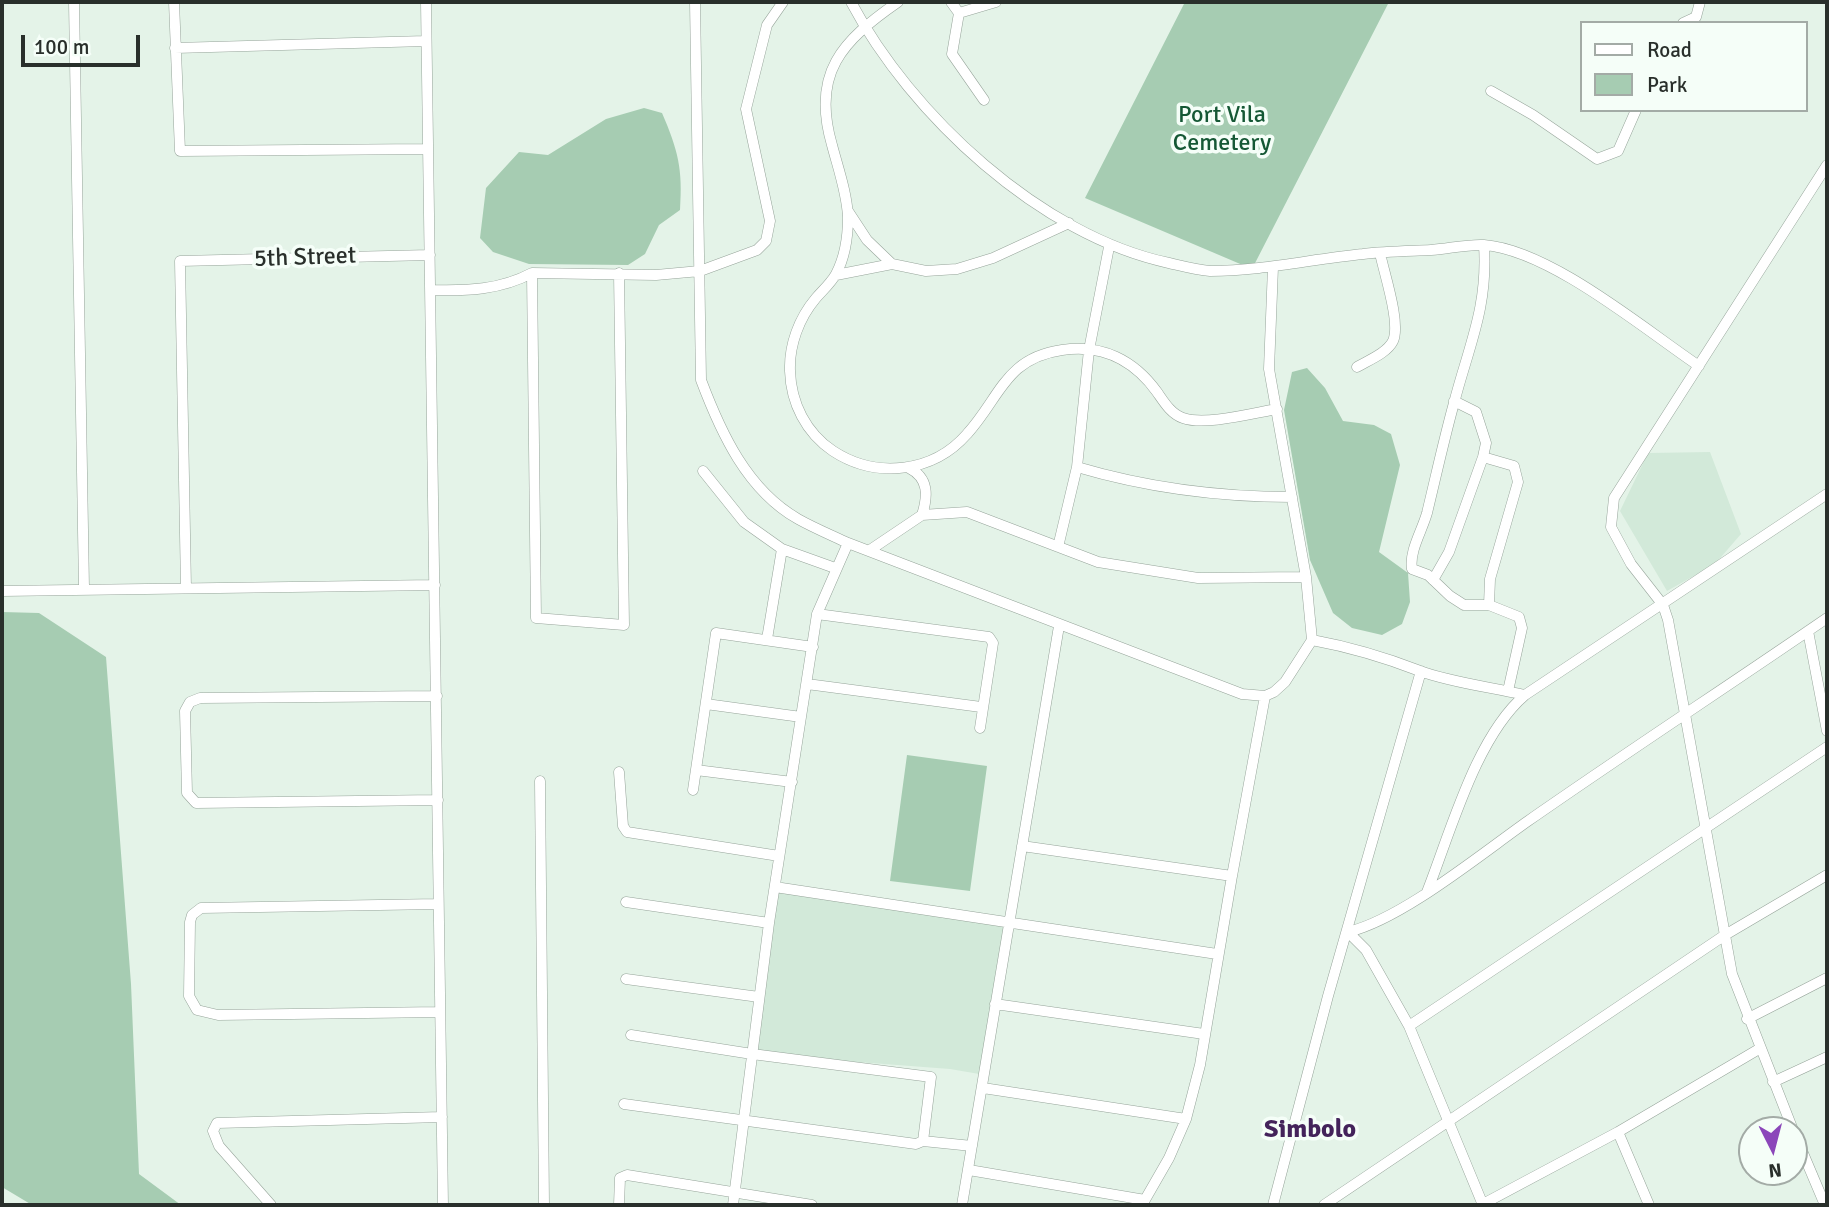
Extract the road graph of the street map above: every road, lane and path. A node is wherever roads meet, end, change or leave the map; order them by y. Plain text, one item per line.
1 (74, 2) edge
2 (174, 2) edge
3 (426, 2) edge
4 (695, 2) edge
5 (783, 2) edge
6 (851, 2) edge
7 (898, 2) edge
8 (951, 2) edge
9 (996, 2) edge
10 (1700, 2) edge
11 (959, 13) junction
12 (1687, 21) edge
13 (864, 26) junction
14 (426, 41) junction
15 (175, 48) junction
16 (1491, 91) dead end
17 (984, 100) dead end
18 (1635, 112) edge
19 (427, 149) junction
20 (1827, 165) edge
21 (847, 211) junction
22 (1069, 223) junction
23 (1484, 245) junction
24 (1109, 247) junction
25 (1380, 253) junction
26 (430, 255) junction
27 (892, 264) junction
28 (1273, 267) junction
29 (699, 271) junction
30 (533, 273) junction
31 (619, 273) junction
32 (836, 275) junction
33 (431, 290) junction
34 (1089, 350) junction
35 (1699, 366) junction
36 (1357, 367) dead end
37 (1454, 401) junction
38 (1277, 409) junction
39 (1483, 457) junction
40 (1077, 467) junction
41 (909, 468) junction
42 (703, 471) dead end
43 (1827, 494) edge
44 (1292, 497) junction
45 (922, 515) junction
46 (848, 543) junction
47 (1058, 547) junction
48 (782, 550) junction
49 (870, 550) junction
50 (835, 568) junction
51 (1306, 578) junction
52 (1433, 580) junction
53 (435, 585) junction
54 (85, 588) junction
55 (186, 588) junction
56 (2, 591) edge
57 (1489, 605) junction
58 (1663, 605) junction
59 (817, 614) junction
60 (1827, 618) edge
61 (1059, 626) junction
62 (1808, 631) junction
63 (767, 639) junction
64 (1312, 640) junction
65 (813, 647) junction
66 (1421, 671) junction
67 (807, 684) junction
68 (1508, 691) junction
69 (1525, 695) junction
70 (437, 696) junction
71 (1265, 696) junction
72 (1824, 700) edge
73 (706, 704) junction
74 (981, 707) junction
75 (1685, 712) junction
76 (801, 717) junction
77 (979, 728) dead end
78 (1827, 731) edge
79 (1827, 747) edge
80 (696, 770) junction
81 (619, 772) dead end
82 (540, 781) dead end
83 (792, 782) junction
84 (693, 790) dead end
85 (438, 800) junction
86 (1706, 825) junction
87 (1022, 846) junction
88 (779, 856) junction
89 (1827, 875) edge
90 (1232, 876) junction
91 (775, 887) junction
92 (1427, 892) junction
93 (626, 902) dead end
94 (438, 904) junction
95 (769, 923) junction
96 (1009, 924) junction
97 (1348, 932) junction
98 (1725, 935) junction
99 (1217, 954) junction
100 (1827, 978) edge
101 (626, 979) dead end
102 (760, 997) junction
103 (995, 1004) junction
104 (440, 1012) junction
105 (1747, 1019) junction
106 (1409, 1026) junction
107 (1205, 1034) junction
108 (631, 1035) dead end
109 (1759, 1049) junction
110 (752, 1054) junction
111 (1827, 1057) edge
112 (1773, 1082) junction
113 (983, 1088) junction
114 (624, 1104) dead end
115 (1787, 1116) edge
116 (442, 1117) junction
117 (1186, 1119) junction
118 (744, 1121) junction
119 (1449, 1124) junction
120 (1618, 1132) junction
121 (923, 1141) junction
122 (972, 1146) junction
123 (1808, 1166) edge
124 (969, 1170) junction
125 (733, 1200) edge
126 (1144, 1203) edge
127 (271, 1205) edge
128 (443, 1205) edge
129 (544, 1205) edge
130 (619, 1205) edge
131 (811, 1205) edge
132 (962, 1205) edge
133 (1273, 1205) edge
134 (1324, 1205) edge
135 (1483, 1205) edge
136 (1649, 1205) edge
137 (1825, 1205) edge

1 - 54 street
2 - 15 street
3 - 14 street
4 - 29 street
5 - 29 street
6 - 13 street
7 - 13 street
8 - 11 street
9 - 11 street
10 - 12 street
11 - 17 street
13 - 21 street
13 - 22 street
14 - 15 street
14 - 19 street
15 - 19 street
16 - 18 street
19 - 26 street
20 - 35 street
21 - 27 street
21 - 32 street
22 - 24 street
22 - 27 street
23 - 25 street
23 - 35 street
23 - 37 street
24 - 28 street
24 - 34 street
25 - 28 street
25 - 36 street
26 - 33 street
26 - 55 street, 5th Street
27 - 32 street
28 - 38 street
29 - 31 street
29 - 46 street
30 - 31 street
30 - 31 street
30 - 33 street
32 - 41 street
33 - 53 street
34 - 38 street
34 - 40 street
34 - 41 street
35 - 58 street
37 - 39 street
37 - 52 street
38 - 44 street
39 - 52 street
39 - 57 street
40 - 44 street
40 - 47 street
41 - 45 street
42 - 48 street
43 - 58 street
44 - 51 street
45 - 47 street
45 - 49 street
46 - 49 street
46 - 50 street
47 - 51 street
48 - 50 street
48 - 63 street
49 - 61 street
50 - 59 street
51 - 64 street
52 - 57 street
53 - 55 street
53 - 70 street
54 - 55 street
54 - 56 street
57 - 68 street
58 - 69 street
58 - 75 street
59 - 65 street
59 - 74 street
60 - 62 street
61 - 71 street
61 - 87 street
62 - 72 street
62 - 75 street
63 - 65 street
63 - 73 street
64 - 66 street
64 - 71 street
65 - 67 street
66 - 68 street
66 - 97 street
67 - 74 street
67 - 76 street
68 - 69 street
69 - 92 street
70 - 85 street
70 - 85 street
71 - 90 street
72 - 78 street
73 - 76 street
73 - 80 street
74 - 77 street
75 - 86 street
75 - 92 street
76 - 83 street
79 - 86 street
80 - 83 street
80 - 84 street
81 - 88 street
82 - 129 street
83 - 88 street
85 - 94 street
86 - 98 street
86 - 106 street
87 - 90 street
87 - 96 street
88 - 91 street
89 - 98 street
90 - 99 street
91 - 95 street
91 - 96 street
92 - 97 street
93 - 95 street
94 - 104 street
94 - 104 street
95 - 102 street
96 - 99 street
96 - 103 street
97 - 106 street
97 - 133 street
98 - 105 street
98 - 119 street
99 - 107 street
100 - 105 street
101 - 102 street
102 - 110 street
103 - 107 street
103 - 113 street
104 - 116 street
105 - 109 street
106 - 119 street
107 - 117 street
108 - 110 street
109 - 112 street
109 - 120 street
110 - 118 street
110 - 121 street
111 - 112 street
112 - 115 street
113 - 117 street
113 - 122 street
114 - 118 street
116 - 127 street
116 - 128 street
117 - 126 street
118 - 121 street
118 - 125 street
119 - 134 street
119 - 135 street
120 - 135 street
120 - 136 street
121 - 122 street
122 - 124 street
123 - 137 street
124 - 126 street
124 - 132 street
125 - 130 street
125 - 131 street

